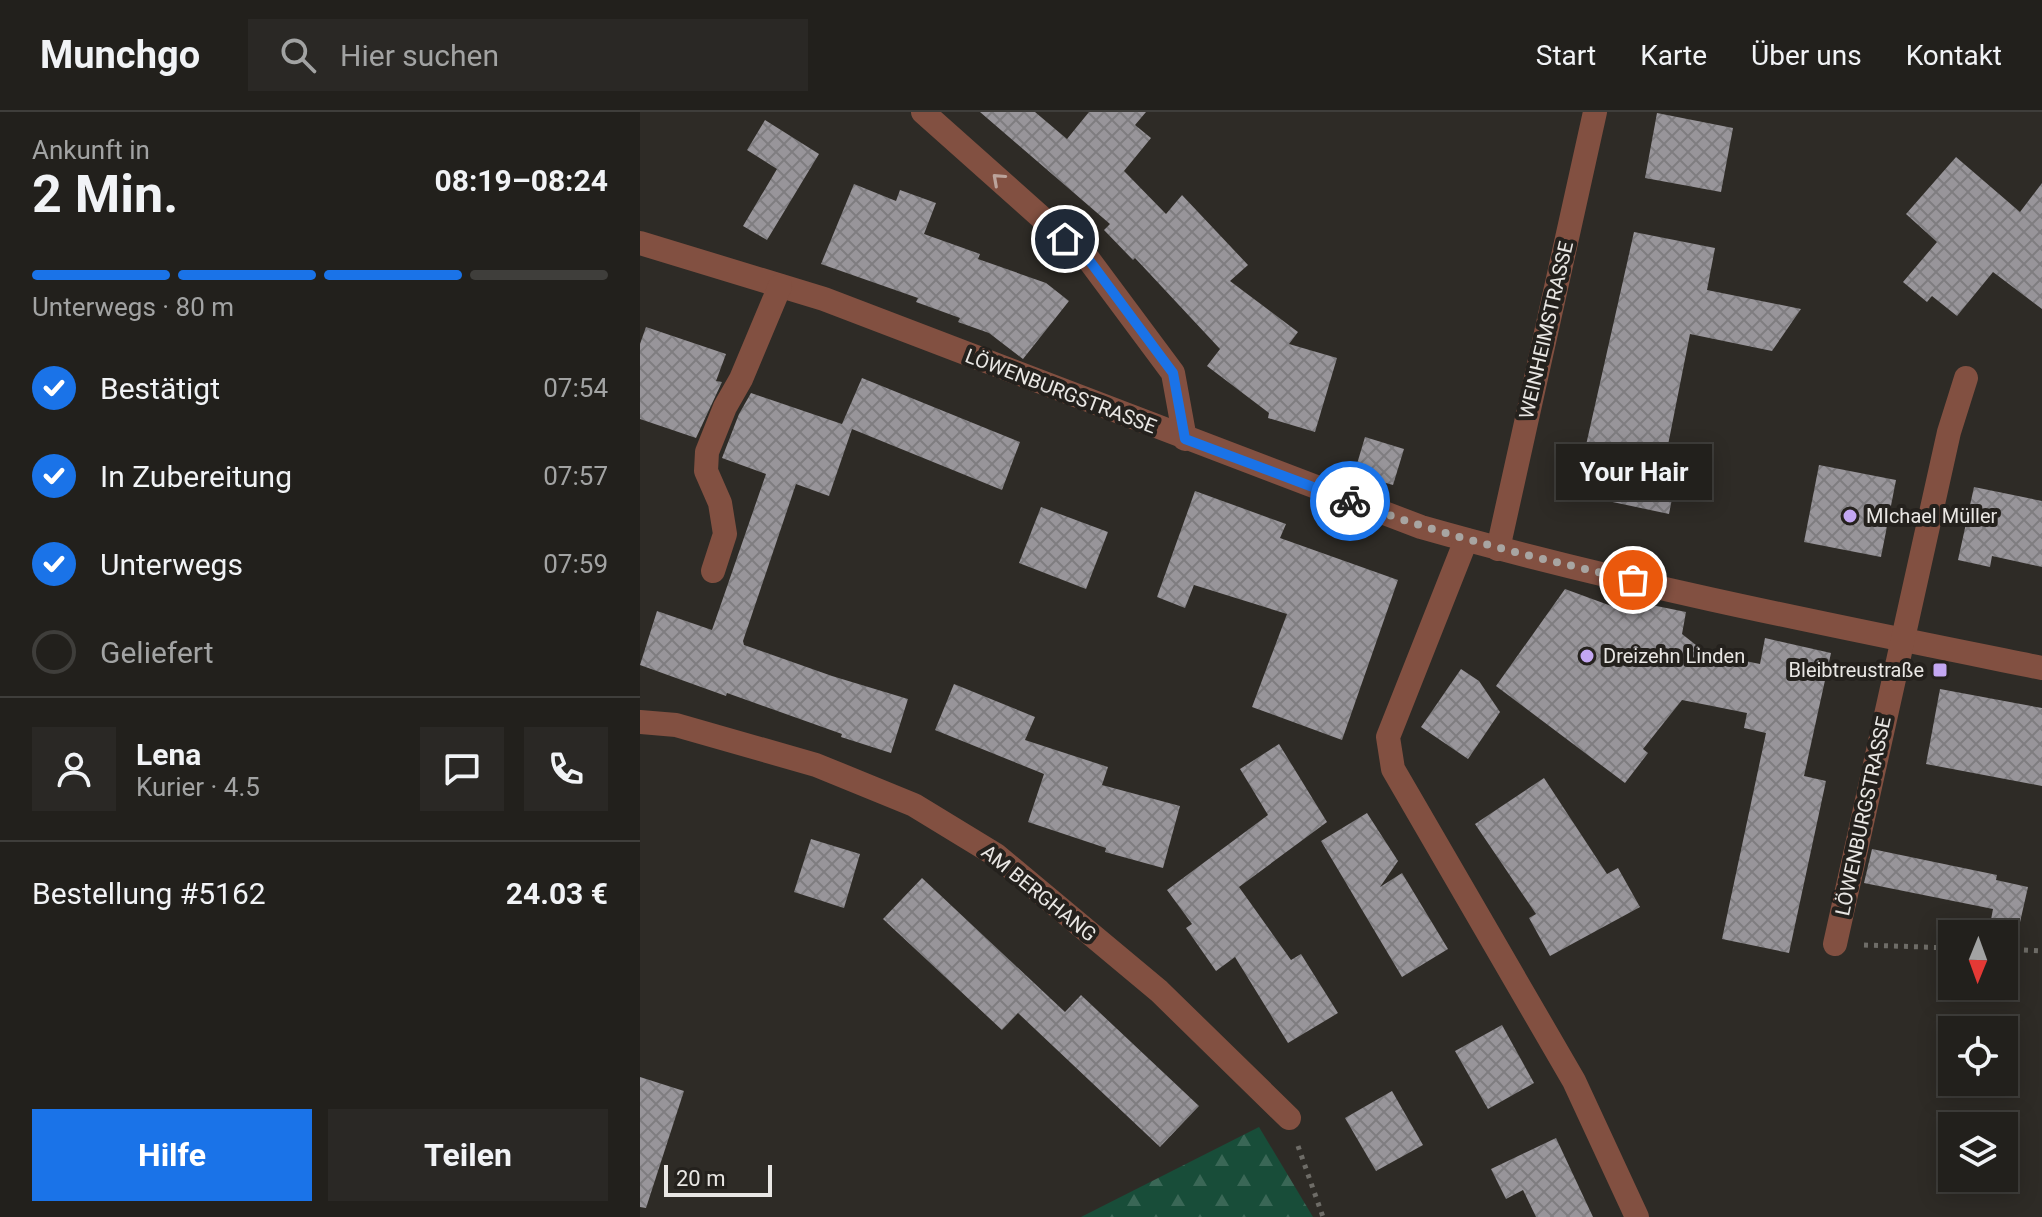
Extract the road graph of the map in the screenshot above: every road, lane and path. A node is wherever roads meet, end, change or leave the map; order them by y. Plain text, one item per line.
1 (923, 112) edge
2 (1595, 112) edge
3 (640, 243) edge
4 (780, 286) junction
5 (1966, 378) dead end
6 (1185, 439) junction
7 (1466, 540) junction
8 (1498, 549) junction
9 (713, 571) dead end
10 (1902, 641) junction
11 (2042, 668) edge
12 (640, 722) edge
13 (1835, 944) joint
14 (1938, 948) edge
15 (2018, 950) edge
16 (2042, 951) edge
17 (1289, 1118) joint
18 (1323, 1217) edge
19 (1637, 1217) edge

6 -> 1 street
2 - 8 street, WEINHEIMSTRASSE
3 - 4 street, LÖWENBURGSTRASSE
4 - 6 street, LÖWENBURGSTRASSE
4 - 9 street
5 - 10 street
6 - 7 street, LÖWENBURGSTRASSE
7 - 8 street, LÖWENBURGSTRASSE
7 - 19 street
8 - 10 street, LÖWENBURGSTRASSE
10 - 11 street, LÖWENBURGSTRASSE
10 - 13 street, LÖWENBURGSTRASSE
12 - 17 street, AM BERGHANG
13 - 14 path
15 - 16 path
17 - 18 path

